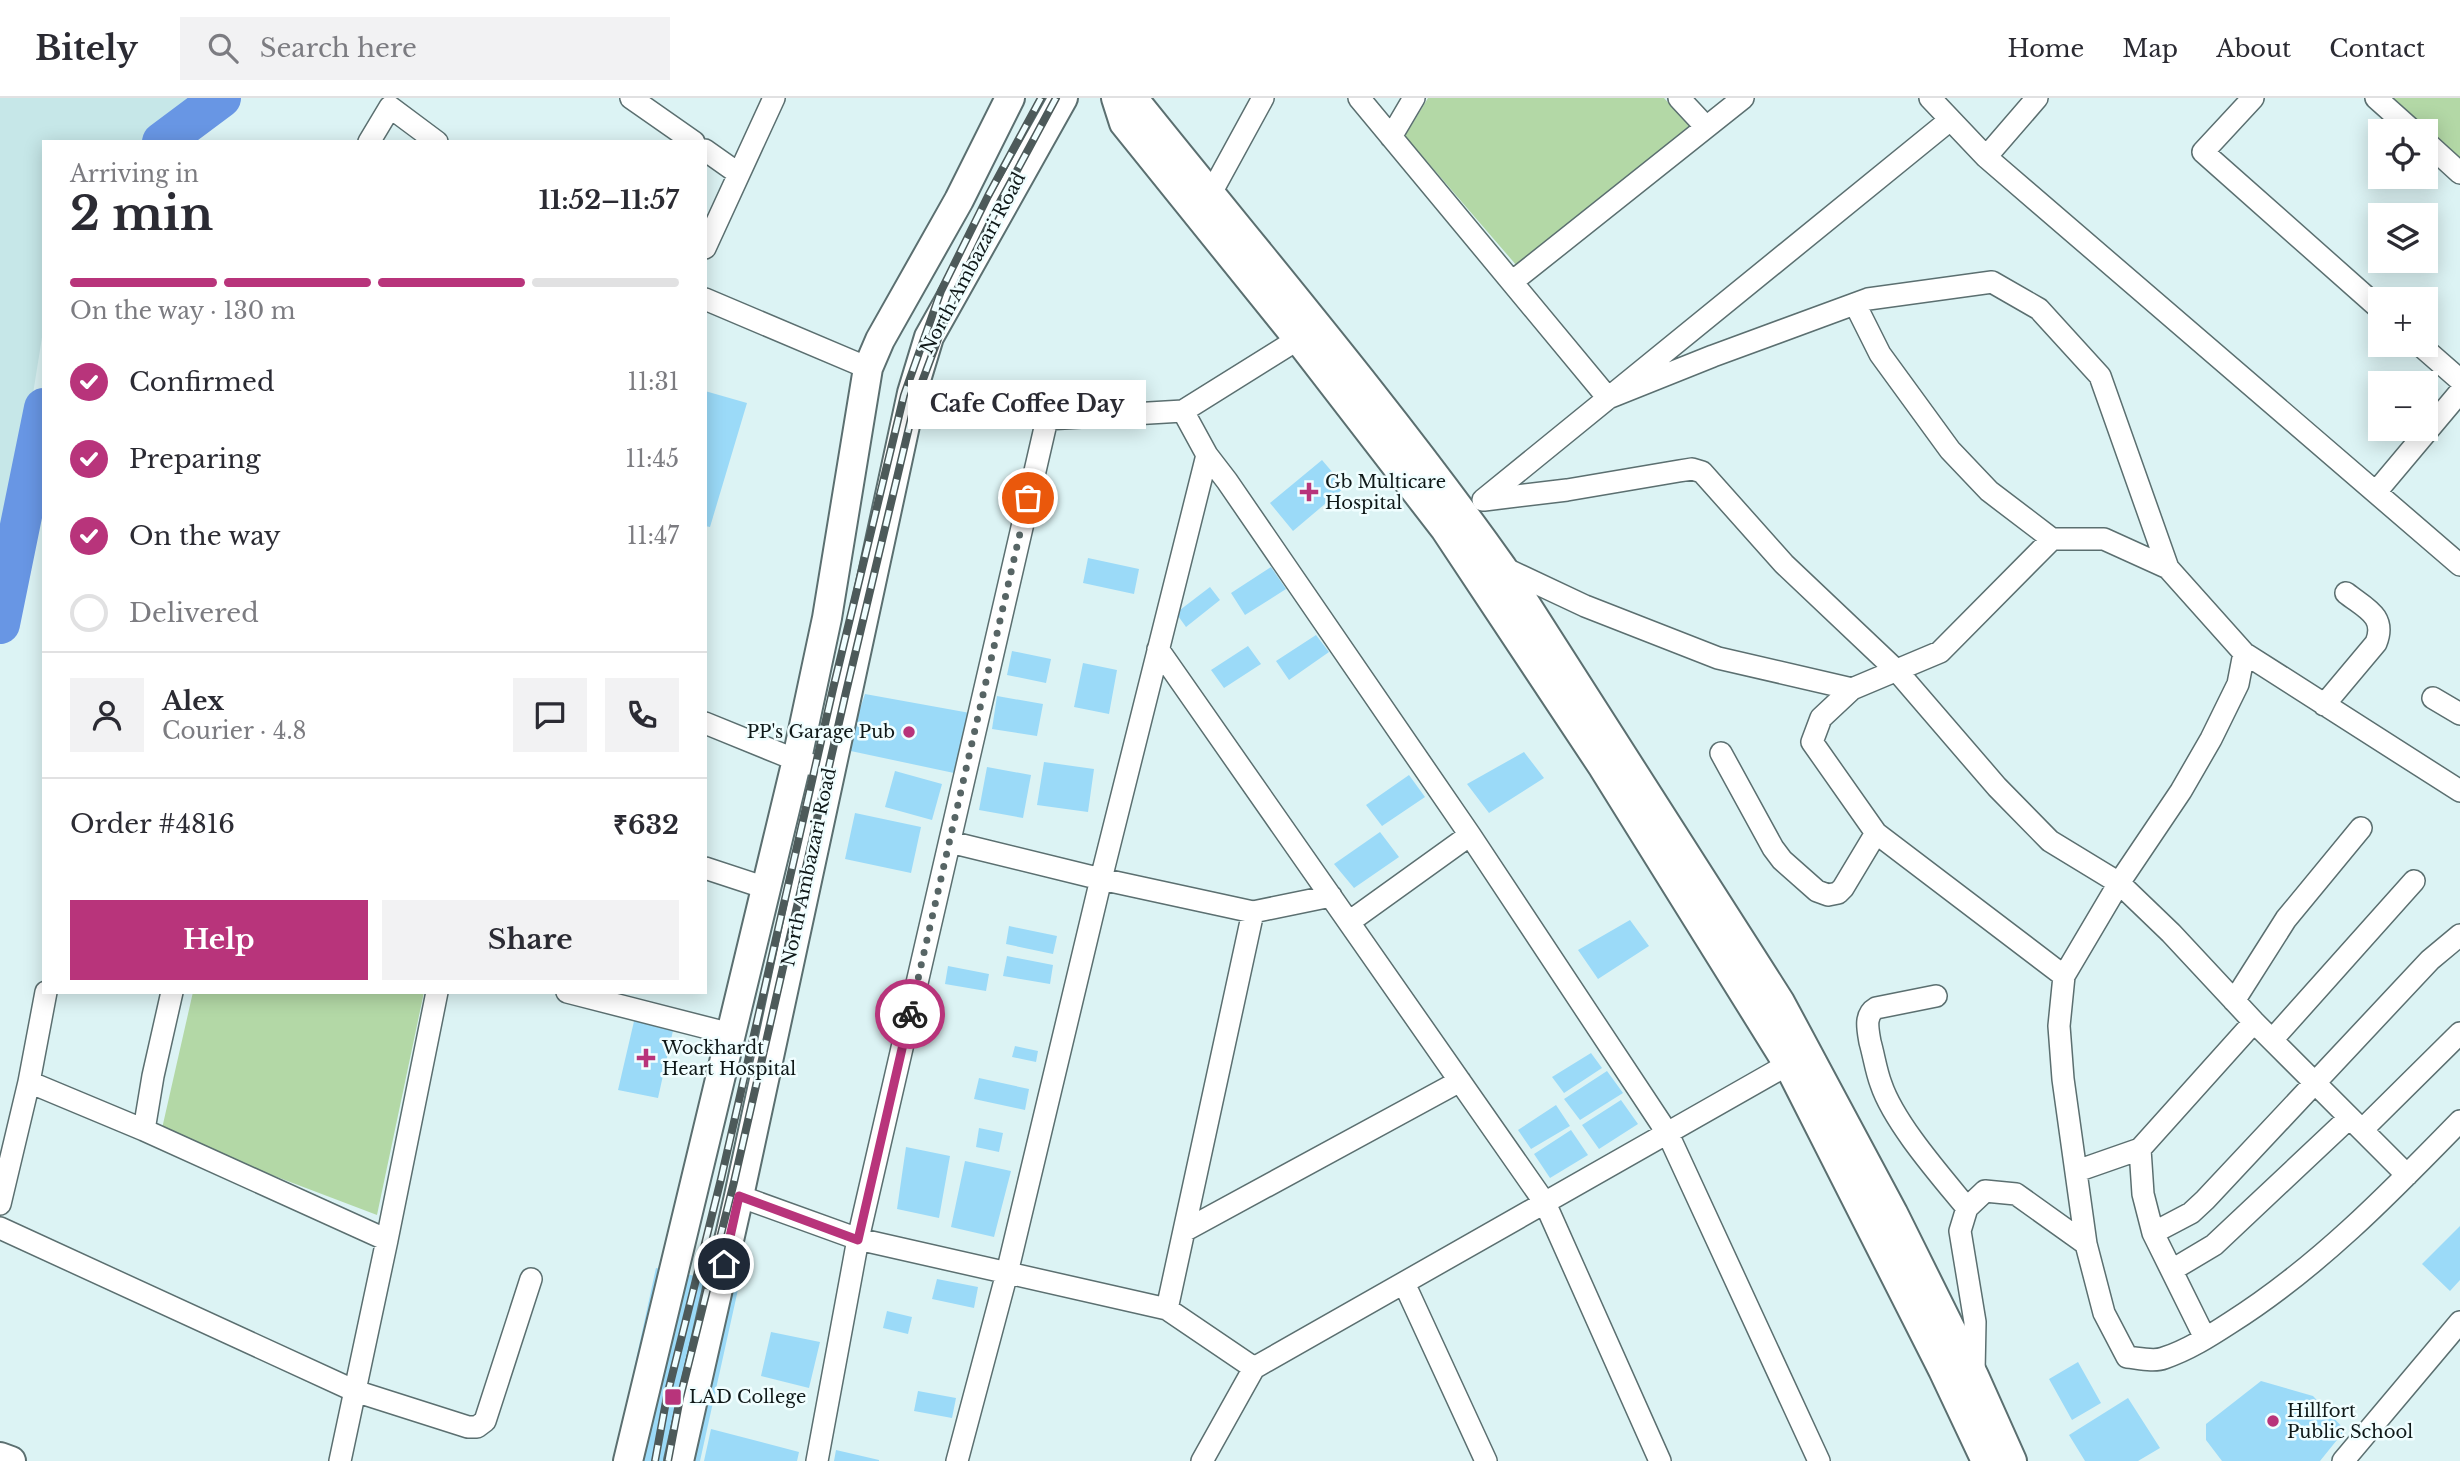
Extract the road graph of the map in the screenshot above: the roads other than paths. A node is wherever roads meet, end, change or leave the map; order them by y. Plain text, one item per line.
1 (631, 98) edge
2 (774, 98) edge
3 (1010, 98) edge
4 (1063, 98) edge
5 (1116, 98) edge
6 (1122, 98) edge
7 (1263, 98) edge
8 (1359, 98) edge
9 (1413, 98) edge
10 (1679, 98) edge
11 (1743, 98) edge
12 (1930, 98) edge
13 (2037, 98) edge
14 (2253, 98) edge
15 (2376, 98) edge
16 (394, 103) edge
17 (2400, 119) edge
18 (1950, 120) junction
19 (1706, 127) junction
20 (1391, 137) junction
21 (370, 140) edge
22 (435, 140) edge
23 (691, 140) edge
24 (707, 151) edge
25 (2438, 153) edge
26 (1986, 158) junction
27 (2460, 173) edge
28 (739, 174) junction
29 (1210, 195) junction
30 (707, 244) edge
31 (1512, 282) junction
32 (2368, 298) edge
33 (707, 300) edge
34 (1855, 304) junction
35 (1309, 333) junction
36 (2434, 357) edge
37 (868, 368) junction
38 (2460, 380) edge
39 (2460, 392) edge
40 (912, 393) junction
41 (1608, 398) junction
42 (1183, 411) junction
43 (1046, 419) junction
44 (1207, 455) junction
45 (2376, 492) junction
46 (1464, 514) junction
47 (2052, 539) junction
48 (2460, 565) edge
49 (1502, 567) junction
50 (2168, 568) junction
51 (2346, 593) dead end
52 (1158, 649) junction
53 (2244, 653) junction
54 (1897, 671) junction
55 (1852, 689) junction
56 (2433, 698) dead end
57 (2324, 705) junction
58 (2460, 714) edge
59 (707, 724) edge
60 (1721, 753) dead end
61 (796, 760) junction
62 (830, 770) junction
63 (2460, 791) edge
64 (2361, 828) dead end
65 (1876, 833) junction
66 (1470, 835) junction
67 (950, 842) junction
68 (707, 869) edge
69 (1101, 879) junction
70 (2414, 881) dead end
71 (2119, 883) junction
72 (766, 888) junction
73 (1331, 897) junction
74 (1253, 912) junction
75 (1349, 922) junction
76 (2460, 935) edge
77 (2064, 976) junction
78 (46, 994) edge
79 (172, 994) edge
80 (437, 994) edge
81 (576, 994) edge
82 (1936, 996) dead end
83 (2234, 1001) junction
84 (2254, 1022) junction
85 (2460, 1033) edge
86 (731, 1034) junction
87 (2272, 1040) junction
88 (1799, 1058) junction
89 (1460, 1081) junction
90 (29, 1082) junction
91 (2314, 1082) junction
92 (2460, 1121) edge
93 (2355, 1124) junction
94 (144, 1130) junction
95 (1668, 1133) junction
96 (2140, 1149) junction
97 (2077, 1171) junction
98 (2407, 1175) junction
99 (739, 1196) junction
100 (1545, 1203) junction
101 (0, 1204) edge
102 (1967, 1208) junction
103 (0, 1228) edge
104 (1184, 1231) junction
105 (2153, 1233) junction
106 (387, 1240) junction
107 (858, 1240) junction
108 (2087, 1244) junction
109 (2172, 1270) junction
110 (1007, 1273) junction
111 (531, 1279) dead end
112 (1404, 1283) junction
113 (1167, 1309) junction
114 (2460, 1322) edge
115 (2205, 1338) junction
116 (1254, 1368) junction
117 (1974, 1377) junction
118 (355, 1391) junction
119 (0, 1457) edge
120 (11, 1461) edge
121 (340, 1461) edge
122 (628, 1461) edge
123 (679, 1461) edge
124 (817, 1461) edge
125 (957, 1461) edge
126 (1202, 1461) edge
127 (1486, 1461) edge
128 (1660, 1461) edge
129 (1819, 1461) edge
130 (1986, 1461) edge
131 (2012, 1461) edge
132 (2343, 1461) edge

1 - 23 street
2 - 28 street
3 - 37 street, North Ambazari Road
4 - 40 street, North Ambazari Road
5 - 35 street
6 - 29 street
7 - 29 street
8 - 20 street
9 - 20 street
10 - 19 street
11 - 19 street
12 - 18 street
13 - 26 street
14 - 32 street
15 - 17 street
16 - 21 street
16 - 22 street
18 - 26 street
18 - 41 street
19 - 31 street
20 - 31 street
24 - 28 street
25 - 27 street
26 - 45 street
28 - 30 street
29 - 35 street
31 - 41 street
33 - 37 street
34 - 41 street
34 - 47 street
34 - 50 street
35 - 42 street
35 - 46 street
36 - 38 street
37 - 61 street, North Ambazari Road
39 - 45 street
40 - 43 street
40 - 62 street, North Ambazari Road
41 - 46 street
42 - 43 street
42 - 44 street
43 - 67 street
44 - 52 street
44 - 66 street
45 - 48 street
46 - 49 street
46 - 54 street
46 - 88 street
47 - 50 street
47 - 54 street
49 - 55 street
49 - 88 street
50 - 53 street
51 - 57 street
52 - 69 street
52 - 73 street
53 - 57 street
53 - 71 street
54 - 55 street
54 - 71 street
55 - 65 street
56 - 58 street
57 - 63 street
59 - 61 street
60 - 65 street
61 - 62 street
61 - 72 street, North Ambazari Road
62 - 99 street, North Ambazari Road
64 - 83 street
65 - 77 street
66 - 75 street
66 - 95 street
67 - 69 street
67 - 107 street
68 - 72 street
69 - 74 street
69 - 110 street
70 - 87 street
71 - 77 street
71 - 83 street
72 - 86 street, North Ambazari Road
73 - 74 street
73 - 75 street
74 - 104 street
75 - 89 street
76 - 91 street
77 - 97 street
78 - 90 street
79 - 94 street
80 - 106 street
81 - 86 street
82 - 102 street
83 - 84 street
84 - 87 street
84 - 96 street
85 - 93 street
86 - 122 street, North Ambazari Road
87 - 91 street
88 - 95 street
88 - 117 street
88 - 130 street
89 - 100 street
89 - 104 street
90 - 94 street
90 - 101 street
91 - 93 street
91 - 105 street
92 - 98 street
93 - 98 street
93 - 109 street
94 - 106 street
95 - 100 street
95 - 129 street
96 - 97 street
96 - 105 street
97 - 108 street
98 - 115 street
99 - 107 street
99 - 123 street, North Ambazari Road
100 - 112 street
100 - 128 street
102 - 108 street
102 - 117 street
103 - 118 street
104 - 113 street
105 - 109 street
106 - 118 street
107 - 110 street
107 - 124 street
108 - 115 street
109 - 115 street
110 - 113 street
110 - 125 street
111 - 118 street
112 - 116 street
112 - 127 street
113 - 116 street
114 - 132 street
116 - 126 street
117 - 131 street
118 - 121 street
119 - 120 street

